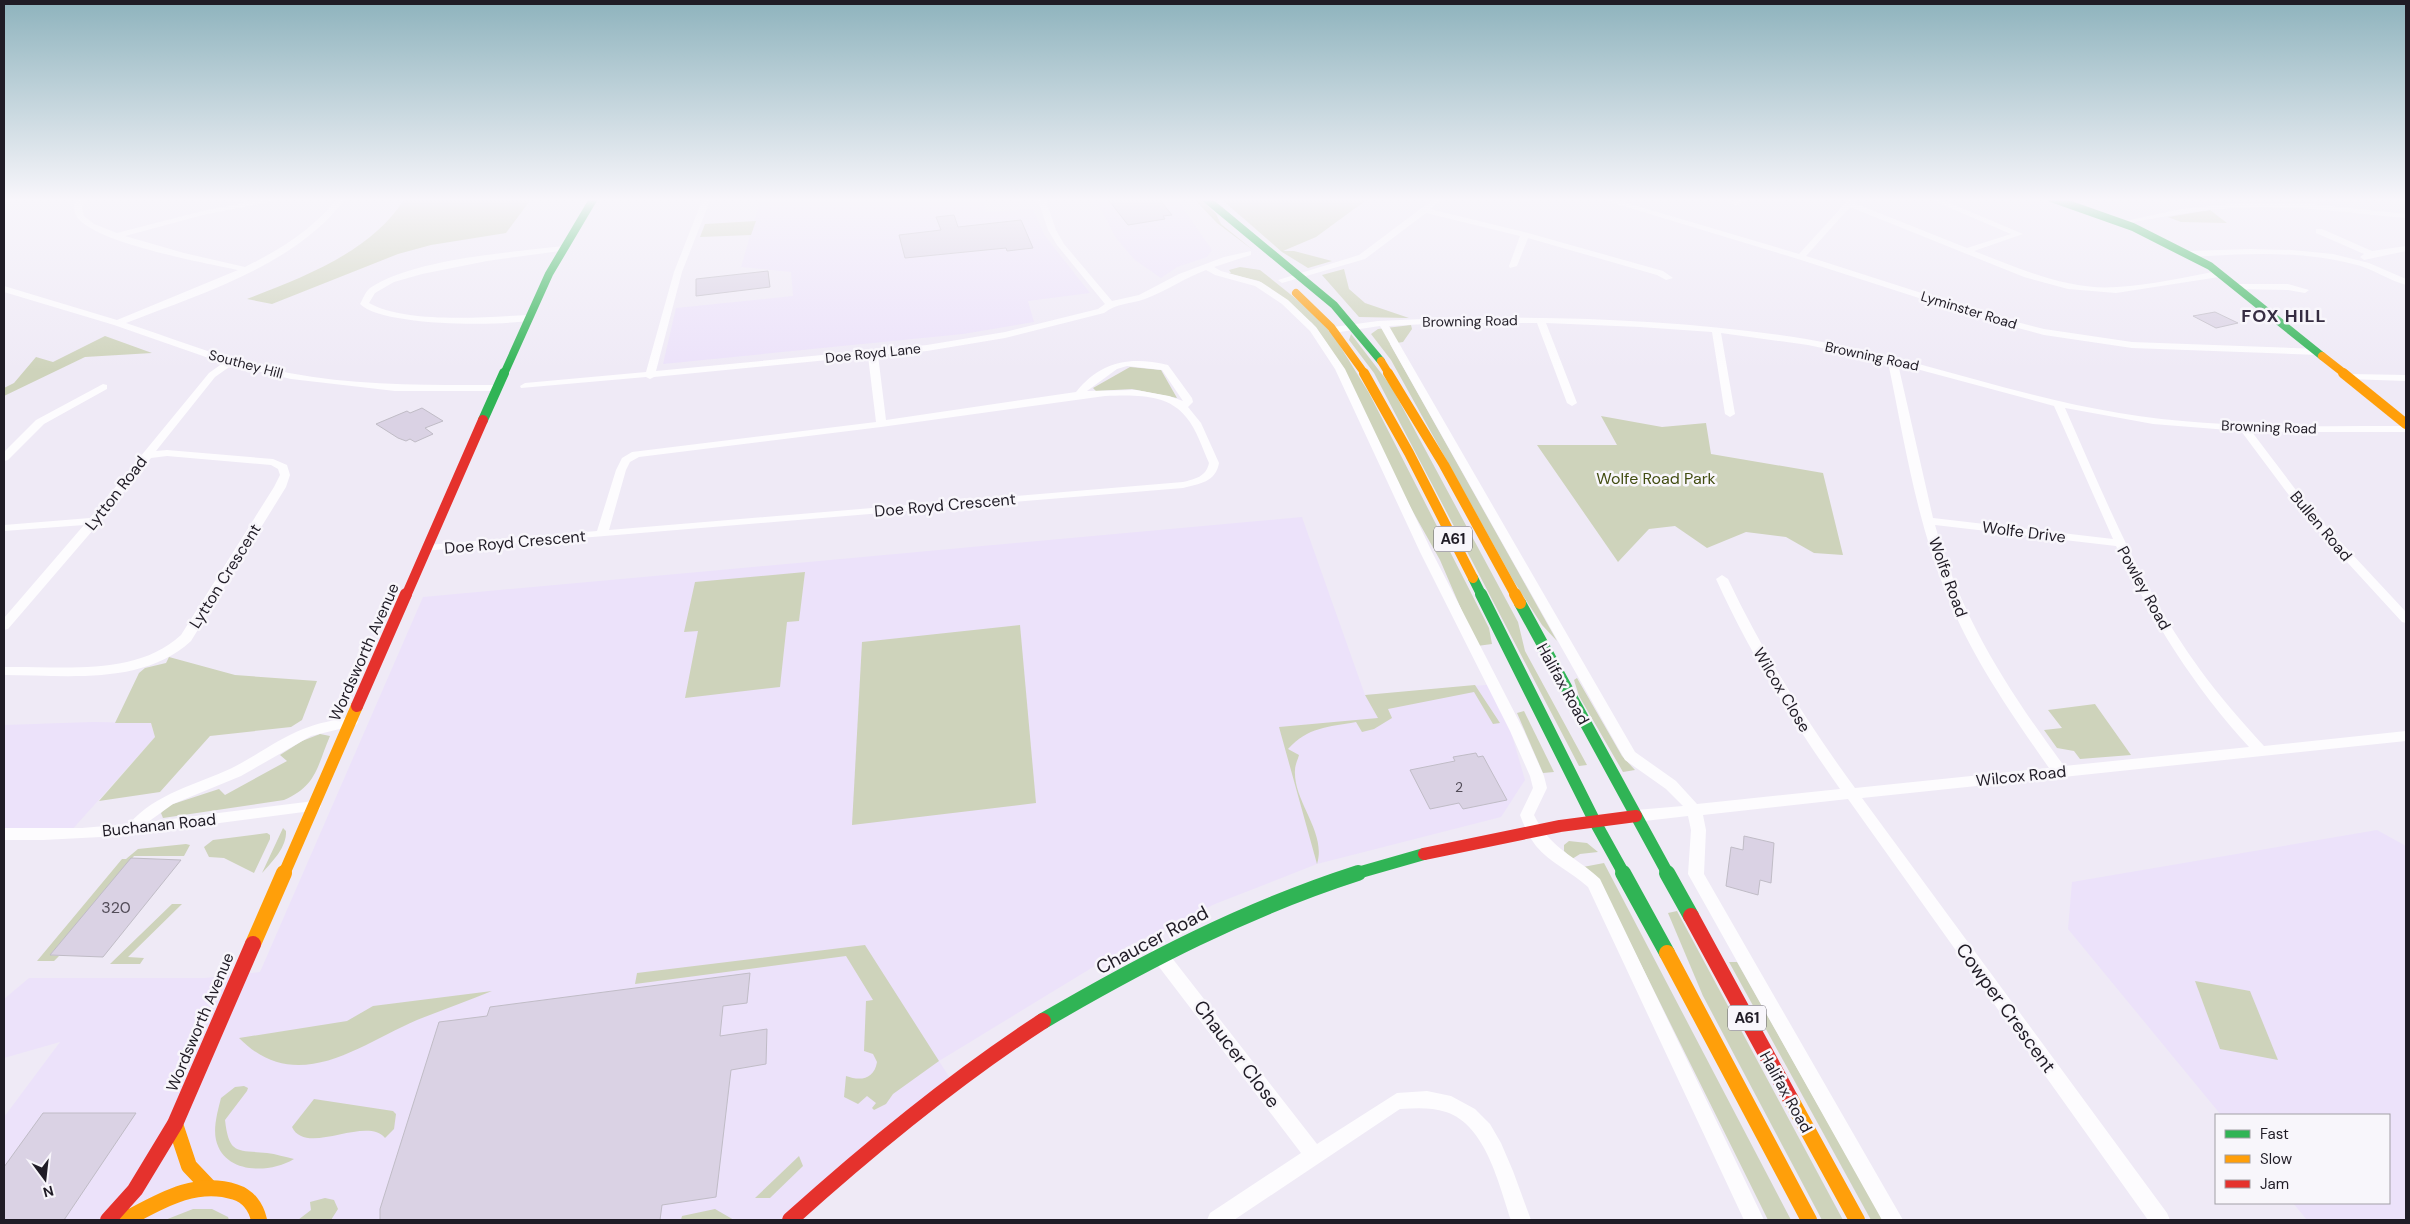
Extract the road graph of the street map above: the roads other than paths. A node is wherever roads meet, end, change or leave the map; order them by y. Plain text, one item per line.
1 (185, 255) edge
2 (269, 255) edge
3 (504, 255) edge
4 (560, 255) edge
5 (685, 255) edge
6 (1070, 255) edge
7 (1250, 255) edge
8 (1261, 255) edge
9 (1273, 255) edge
10 (1364, 255) edge
11 (1517, 255) edge
12 (1598, 255) edge
13 (1795, 255) edge
14 (1977, 255) edge
15 (2190, 255) edge
16 (2318, 255) edge
17 (2368, 255) edge
18 (1801, 257) joint
19 (1254, 258) junction
20 (2355, 261) junction
21 (1513, 266) dead end
22 (1209, 268) junction
23 (244, 269) junction
24 (2219, 274) junction
25 (1300, 276) junction
26 (1279, 278) joint
27 (1668, 278) dead end
28 (2406, 282) edge
29 (2236, 287) junction
30 (4, 289) edge
31 (2305, 290) dead end
32 (1110, 304) junction
33 (528, 318) junction
34 (1540, 320) junction
35 (117, 323) junction
36 (1384, 324) junction
37 (1354, 326) junction
38 (1333, 330) junction
39 (1716, 330) junction
40 (2319, 352) junction
41 (873, 354) junction
42 (1892, 360) junction
43 (230, 362) junction
44 (650, 376) junction
45 (2350, 377) junction
46 (2406, 378) edge
47 (525, 386) dead end
48 (103, 387) dead end
49 (498, 388) junction
50 (1079, 395) junction
51 (1572, 403) dead end
52 (2059, 405) junction
53 (1183, 407) junction
54 (1730, 414) dead end
55 (881, 424) junction
56 (2406, 424) edge
57 (2243, 427) junction
58 (2406, 429) edge
59 (146, 455) junction
60 (4, 458) edge
61 (95, 521) junction
62 (1928, 521) junction
63 (4, 528) edge
64 (602, 534) junction
65 (2119, 543) junction
66 (428, 549) junction
67 (1722, 579) dead end
68 (2406, 619) edge
69 (4, 626) edge
70 (4, 671) edge
71 (351, 722) junction
72 (2406, 736) edge
73 (2261, 751) junction
74 (2060, 772) junction
75 (1852, 795) junction
76 (314, 806) junction
77 (1694, 810) junction
78 (1636, 816) junction
79 (1594, 820) junction
80 (134, 828) junction
81 (1534, 831) junction
82 (4, 834) edge
83 (1160, 954) junction
84 (174, 1124) junction
85 (1314, 1155) junction
86 (208, 1186) junction
87 (108, 1220) edge
88 (125, 1220) edge
89 (259, 1220) edge
90 (790, 1220) edge
91 (1217, 1220) edge
92 (1521, 1220) edge
93 (1754, 1220) edge
94 (1809, 1220) edge
95 (1857, 1220) edge
96 (1893, 1220) edge
97 (2160, 1220) edge

1 - 23 street
2 - 23 street
3 - 33 street
4 - 33 main road, Wordsworth Avenue
5 - 44 street
6 - 32 street
7 - 19 main road
8 - 19 main road
9 - 25 main road, Halifax Road / A61
10 - 25 street
11 - 21 street
12 - 27 street
13 - 18 street, Lyminster Road
14 - 24 street
15 - 24 main road
16 - 20 street
17 - 20 street
18 - 40 street, Lyminster Road
19 - 22 street, Doe Royd Lane
20 - 28 street
22 - 32 street, Doe Royd Lane
22 - 81 street
23 - 35 street
24 - 29 main road
25 - 26 street
25 - 37 main road, Halifax Road / A61
26 - 38 main road, Halifax Road / A61
29 - 31 street
29 - 40 main road
30 - 35 street, Southey Hill
32 - 41 street, Doe Royd Lane
33 - 49 main road, Wordsworth Avenue
34 - 36 street, Browning Road
34 - 39 street, Browning Road
34 - 51 street
35 - 43 street, Southey Hill
36 - 37 street, Browning Road
36 - 77 street, Halifax Road
37 - 38 street, Browning Road
37 - 78 main road, Halifax Road / A61
38 - 79 main road, Halifax Road / A61
39 - 42 street, Browning Road
39 - 54 street
40 - 45 main road
41 - 44 street, Doe Royd Lane
41 - 55 street
42 - 52 street, Browning Road
42 - 62 street, Wolfe Road
43 - 49 street, Southey Hill
43 - 59 street, Lytton Road
44 - 47 street, Doe Royd Lane
45 - 46 street
45 - 56 main road
48 - 60 street
49 - 66 main road, Wordsworth Avenue
50 - 53 street, Doe Royd Crescent
50 - 53 street, Doe Royd Crescent
50 - 55 street, Doe Royd Crescent
52 - 57 street, Browning Road
52 - 65 street, Powley Road
53 - 64 street, Doe Royd Crescent
55 - 64 street, Doe Royd Crescent
57 - 58 street, Browning Road
57 - 68 street, Bullen Road
59 - 61 street, Lytton Road
59 - 70 street, Lytton Crescent
61 - 63 street
61 - 69 street, Lytton Road
62 - 65 street, Wolfe Drive
62 - 74 street, Wolfe Road
64 - 66 street, Doe Royd Crescent
65 - 73 street, Powley Road
66 - 71 main road, Wordsworth Avenue
67 - 75 street, Wilcox Close
71 - 76 main road, Wordsworth Avenue
71 - 80 street
72 - 73 street, Wilcox Road
73 - 74 street, Wilcox Road
74 - 75 street, Wilcox Road
75 - 77 street, Wilcox Road
75 - 97 street, Cowper Crescent
76 - 80 street, Buchanan Road
76 - 84 main road, Wordsworth Avenue
77 - 78 street, Wilcox Road
77 - 96 street, Halifax Road
78 - 79 main road, Chaucer Road
78 - 95 main road, Halifax Road / A61
79 - 81 main road, Chaucer Road
79 - 94 main road, Halifax Road / A61
80 - 82 street, Buchanan Road
81 - 83 main road, Chaucer Road
81 - 93 street
83 - 85 street, Chaucer Close
83 - 90 main road, Chaucer Road
84 - 86 main road
84 - 87 main road, Wordsworth Avenue
85 - 91 street
85 - 92 street
86 - 88 main road
86 - 89 main road

